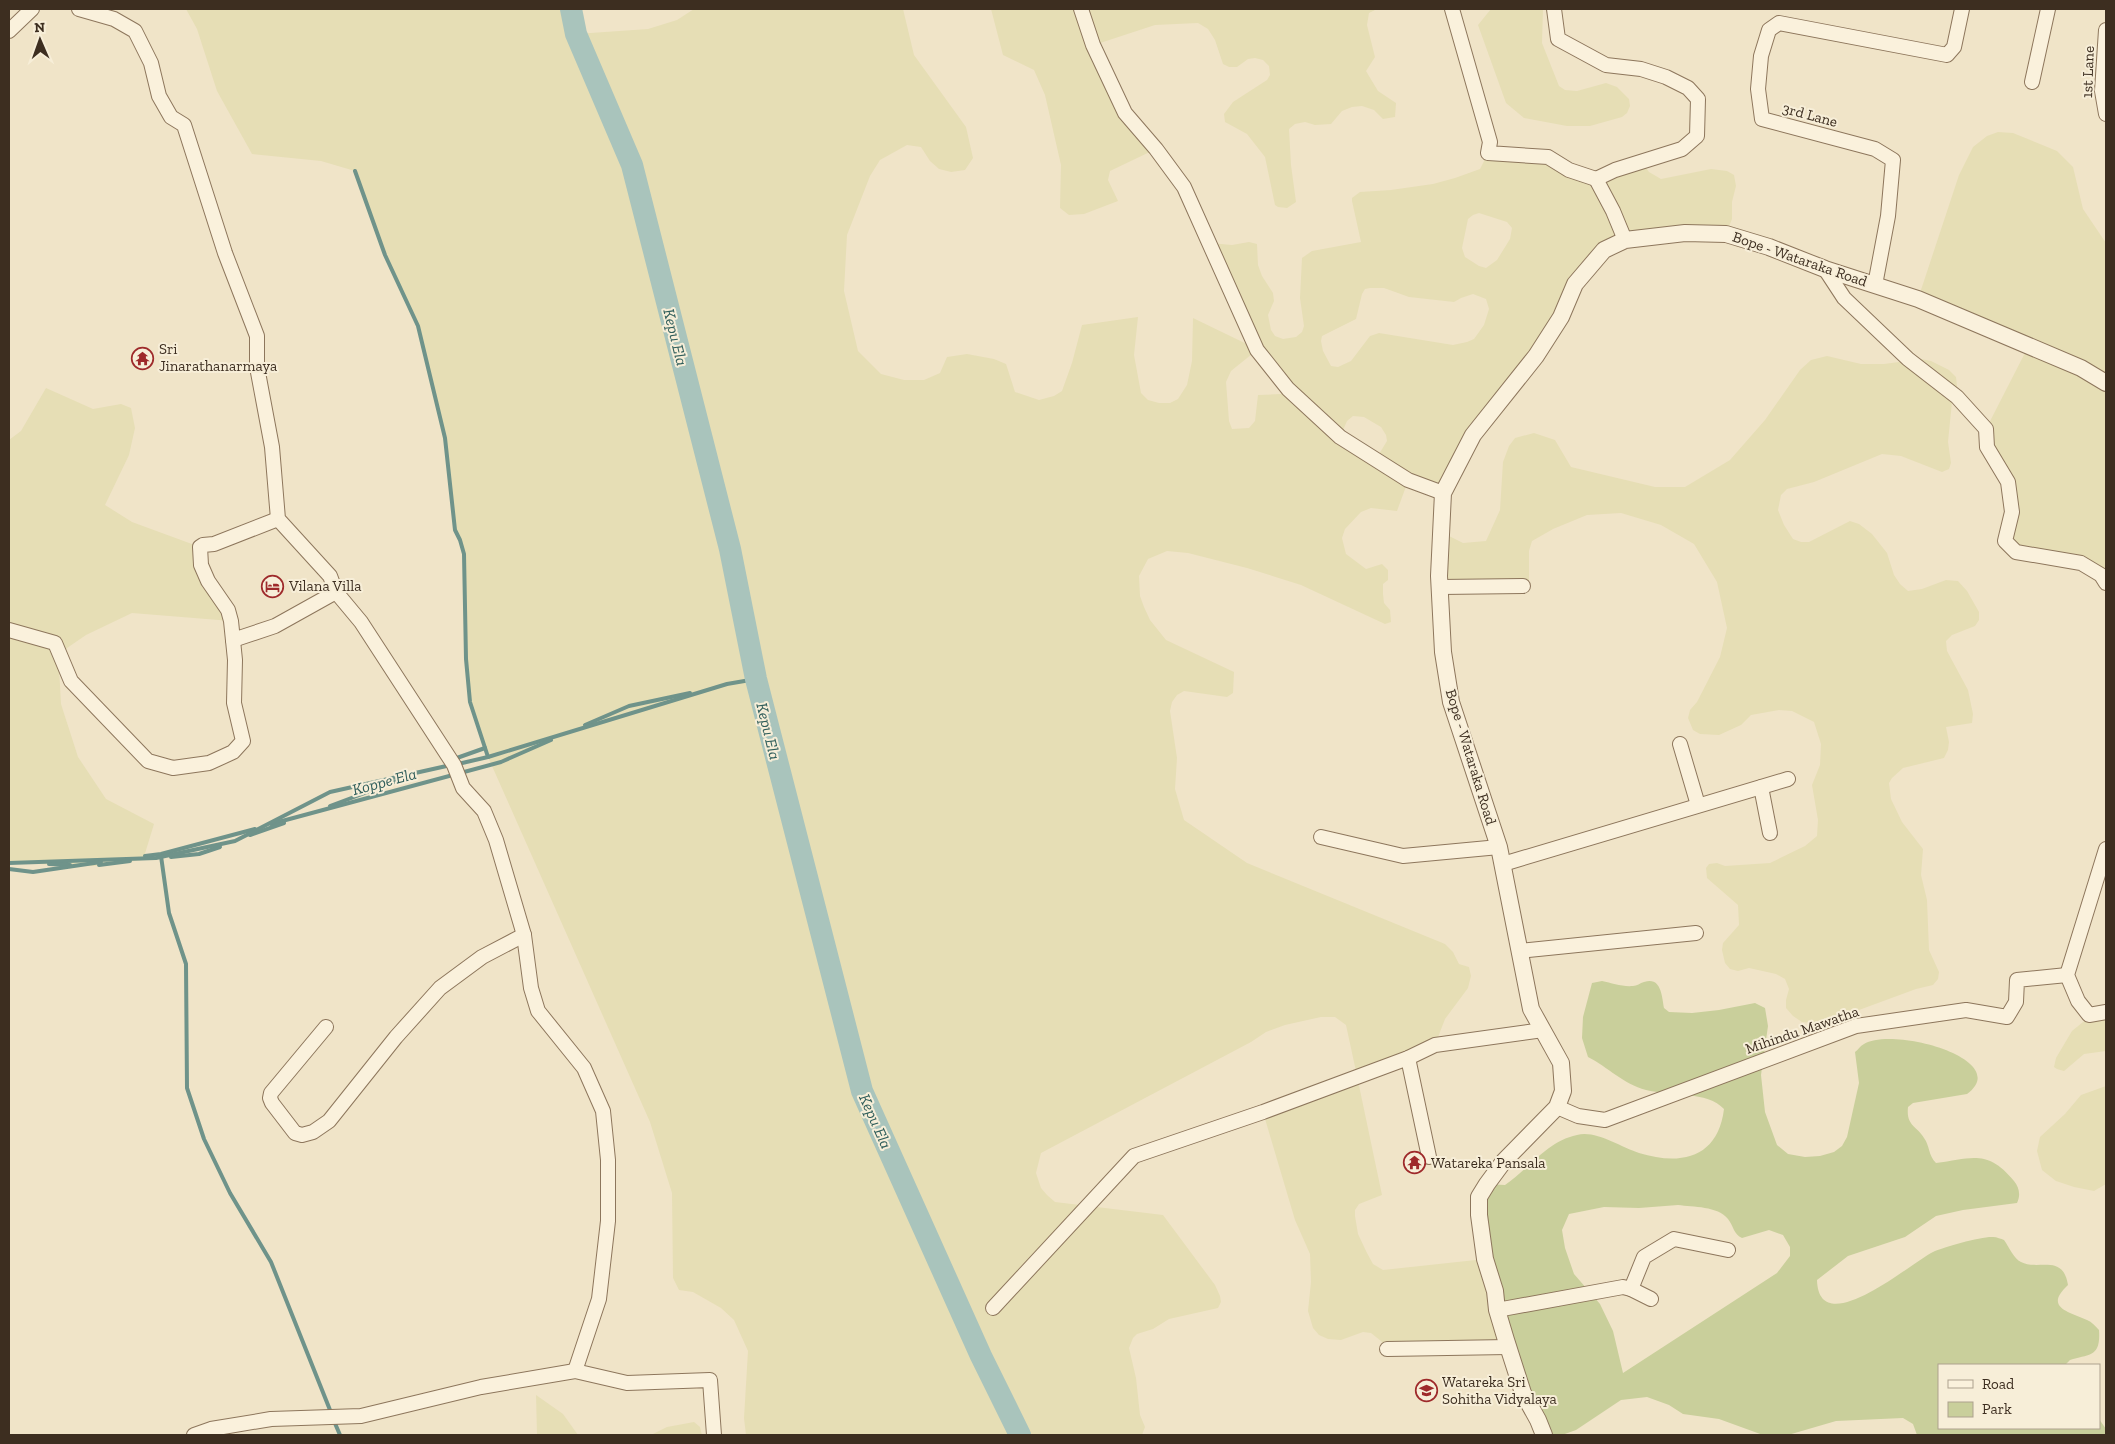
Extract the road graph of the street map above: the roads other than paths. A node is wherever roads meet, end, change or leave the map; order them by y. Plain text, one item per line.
1 (32, 9) edge
2 (79, 9) edge
3 (1081, 9) edge
4 (1452, 9) edge
5 (1554, 9) edge
6 (1962, 9) edge
7 (2048, 9) edge
8 (2106, 30) edge
9 (9, 31) edge
10 (2032, 82) dead end
11 (2106, 114) edge
12 (1596, 179) junction
13 (1625, 240) junction
14 (1825, 269) junction
15 (1875, 285) junction
16 (2106, 383) edge
17 (1443, 493) junction
18 (278, 519) junction
19 (2106, 583) edge
20 (1523, 586) dead end
21 (1441, 587) junction
22 (336, 592) junction
23 (9, 630) edge
24 (233, 640) junction
25 (1680, 744) dead end
26 (1788, 779) dead end
27 (1761, 787) junction
28 (1698, 805) junction
29 (1770, 834) dead end
30 (1321, 837) dead end
31 (1499, 847) junction
32 (2106, 849) edge
33 (1503, 864) junction
34 (1696, 933) dead end
35 (524, 935) junction
36 (1520, 951) junction
37 (2068, 975) junction
38 (2106, 1012) edge
39 (326, 1027) dead end
40 (1543, 1030) junction
41 (1408, 1058) junction
42 (1558, 1107) junction
43 (1429, 1157) dead end
44 (1728, 1250) dead end
45 (1631, 1289) junction
46 (1651, 1299) dead end
47 (993, 1308) dead end
48 (1497, 1310) junction
49 (1508, 1347) junction
50 (1387, 1349) dead end
51 (575, 1371) junction
52 (194, 1435) edge
53 (714, 1435) edge
54 (1544, 1435) edge

1 - 9 street
2 - 18 street
3 - 17 street
4 - 12 street
5 - 12 street
6 - 15 street, 3rd Lane
7 - 10 street
8 - 11 street, 1st Lane
12 - 13 street
13 - 14 street, Bope - Wataraka Road
13 - 17 street, Bope - Wataraka Road
14 - 15 street, Bope - Wataraka Road
14 - 19 street
15 - 16 street, Bope - Wataraka Road
17 - 21 street, Bope - Wataraka Road
18 - 22 street
18 - 24 street
20 - 21 street
21 - 31 street, Bope - Wataraka Road
22 - 24 street
22 - 35 street
23 - 24 street
25 - 28 street
26 - 27 street
27 - 28 street
27 - 29 street
28 - 33 street
30 - 31 street
31 - 33 street, Bope - Wataraka Road
32 - 37 street
33 - 36 street, Bope - Wataraka Road
34 - 36 street
35 - 39 street
35 - 51 street
36 - 40 street, Bope - Wataraka Road
37 - 38 street
37 - 42 street, Mihindu Mawatha
40 - 41 street
40 - 42 street, Bope - Wataraka Road
41 - 43 street
41 - 47 street
42 - 48 street
44 - 45 street
45 - 46 street
45 - 48 street
48 - 49 street
49 - 50 street
49 - 54 street
51 - 52 street
51 - 53 street

